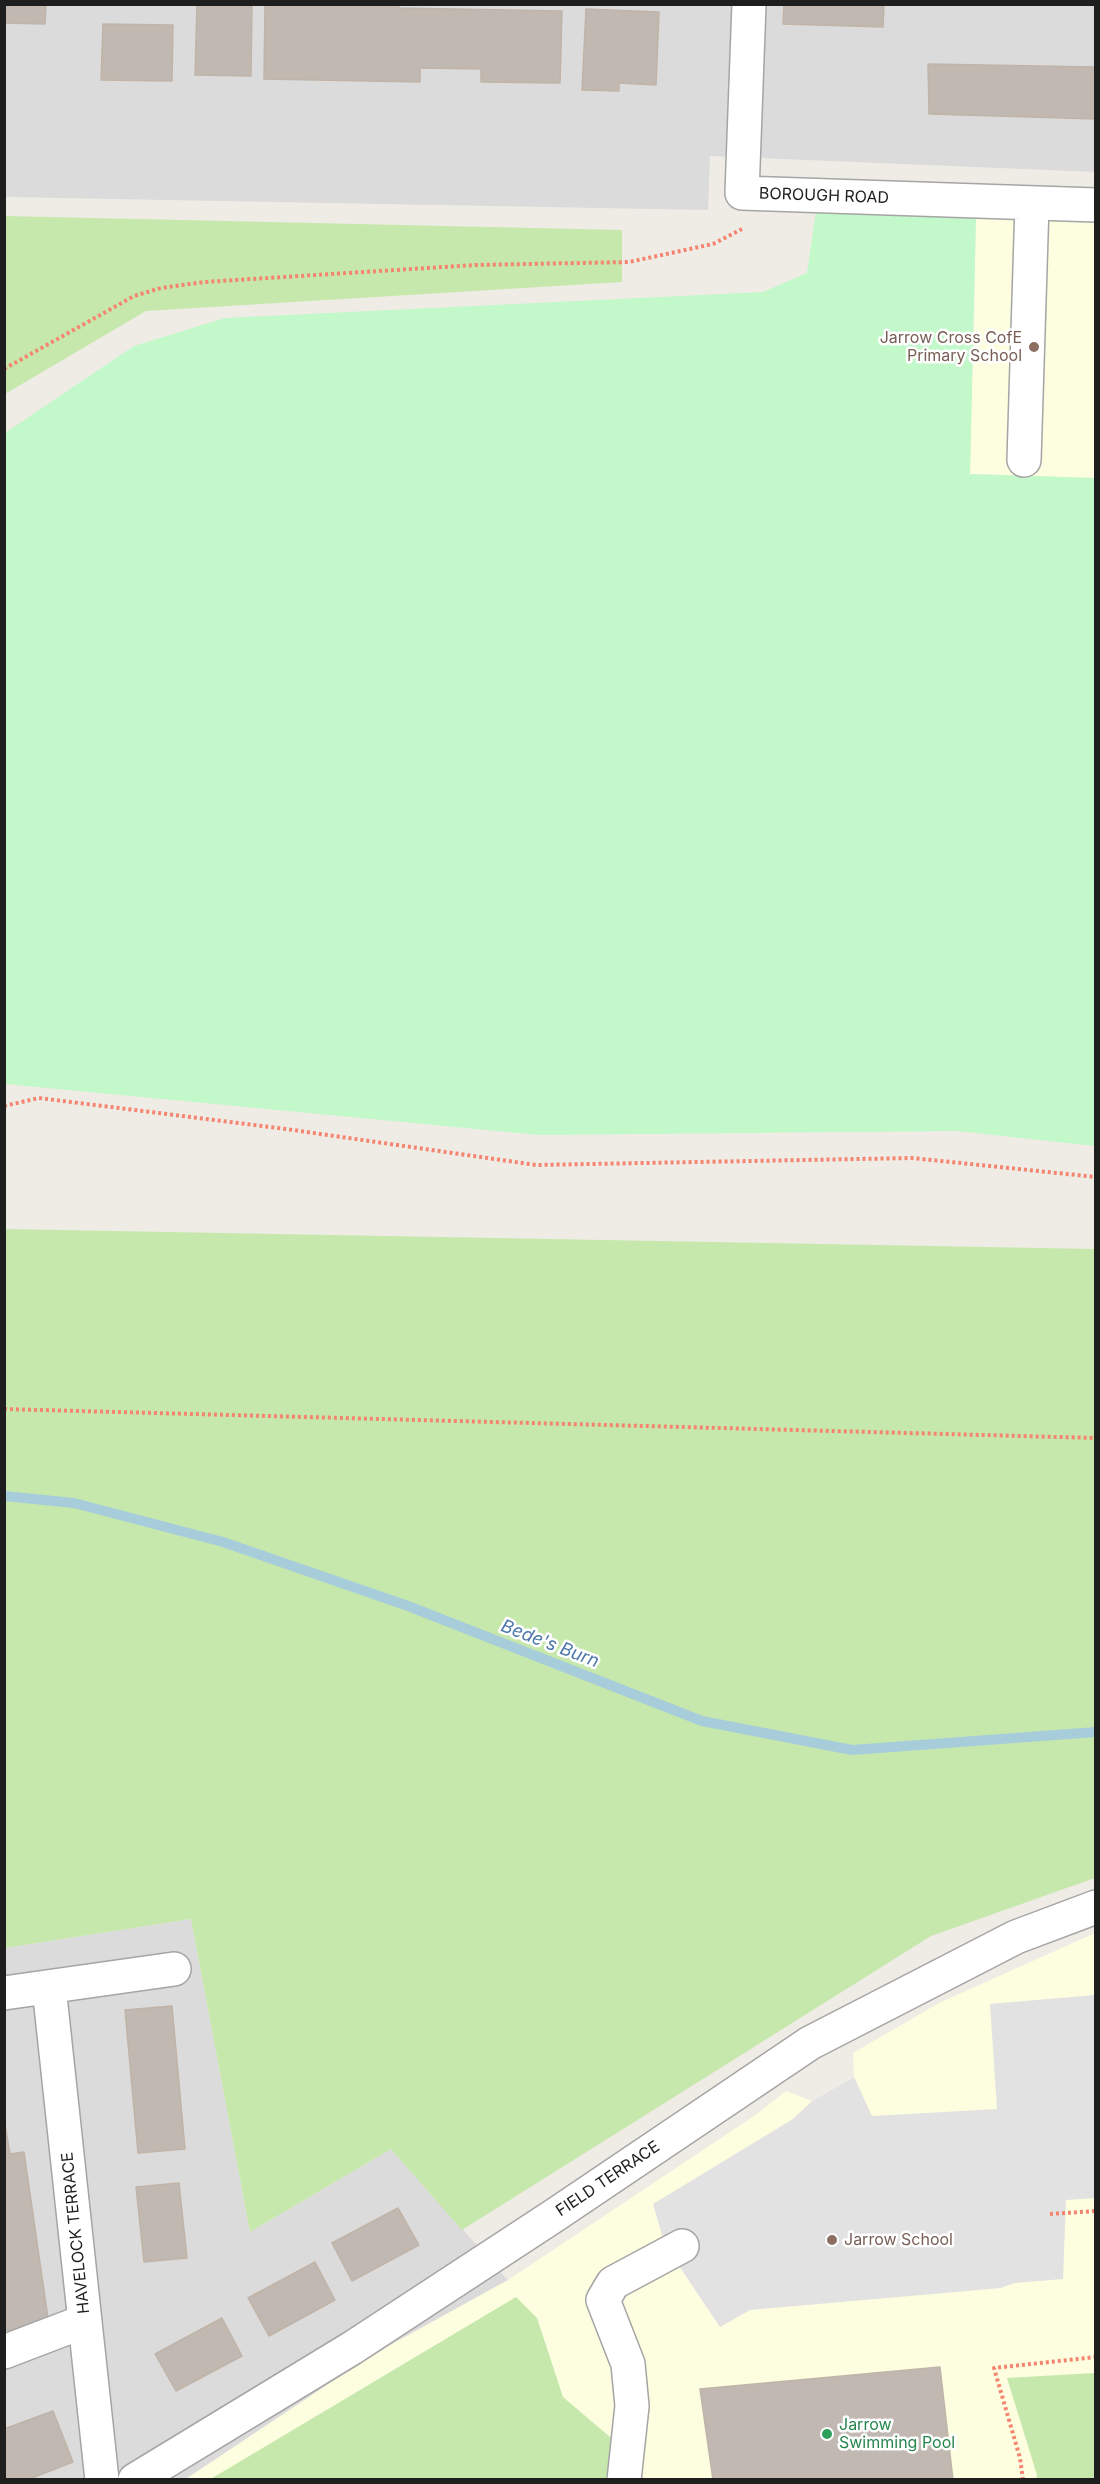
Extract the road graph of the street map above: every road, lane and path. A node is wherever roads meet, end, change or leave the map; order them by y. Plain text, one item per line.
1 (749, 4) edge
2 (765, 194) junction
3 (1032, 204) junction
4 (1095, 205) edge
5 (4, 369) edge
6 (1024, 460) dead end
7 (4, 1106) edge
8 (1095, 1177) edge
9 (4, 1409) edge
10 (1095, 1437) edge
11 (1095, 1907) edge
12 (174, 1969) dead end
13 (49, 1987) junction
14 (4, 1993) edge
15 (1095, 2211) edge
16 (1050, 2214) dead end
17 (682, 2246) dead end
18 (85, 2321) junction
19 (4, 2352) edge
20 (1095, 2357) edge
21 (102, 2480) edge
22 (135, 2480) edge
23 (624, 2480) edge
24 (1023, 2480) edge

1 - 2 street, BOROUGH ROAD
2 - 3 street, BOROUGH ROAD
2 - 5 path
3 - 4 street, BOROUGH ROAD
3 - 6 street
7 - 8 path
9 - 10 path
11 - 22 street, FIELD TERRACE
12 - 13 street
13 - 14 street
13 - 18 street, HAVELOCK TERRACE
15 - 16 path
17 - 23 street
18 - 19 street
18 - 21 street, HAVELOCK TERRACE
20 - 24 path

